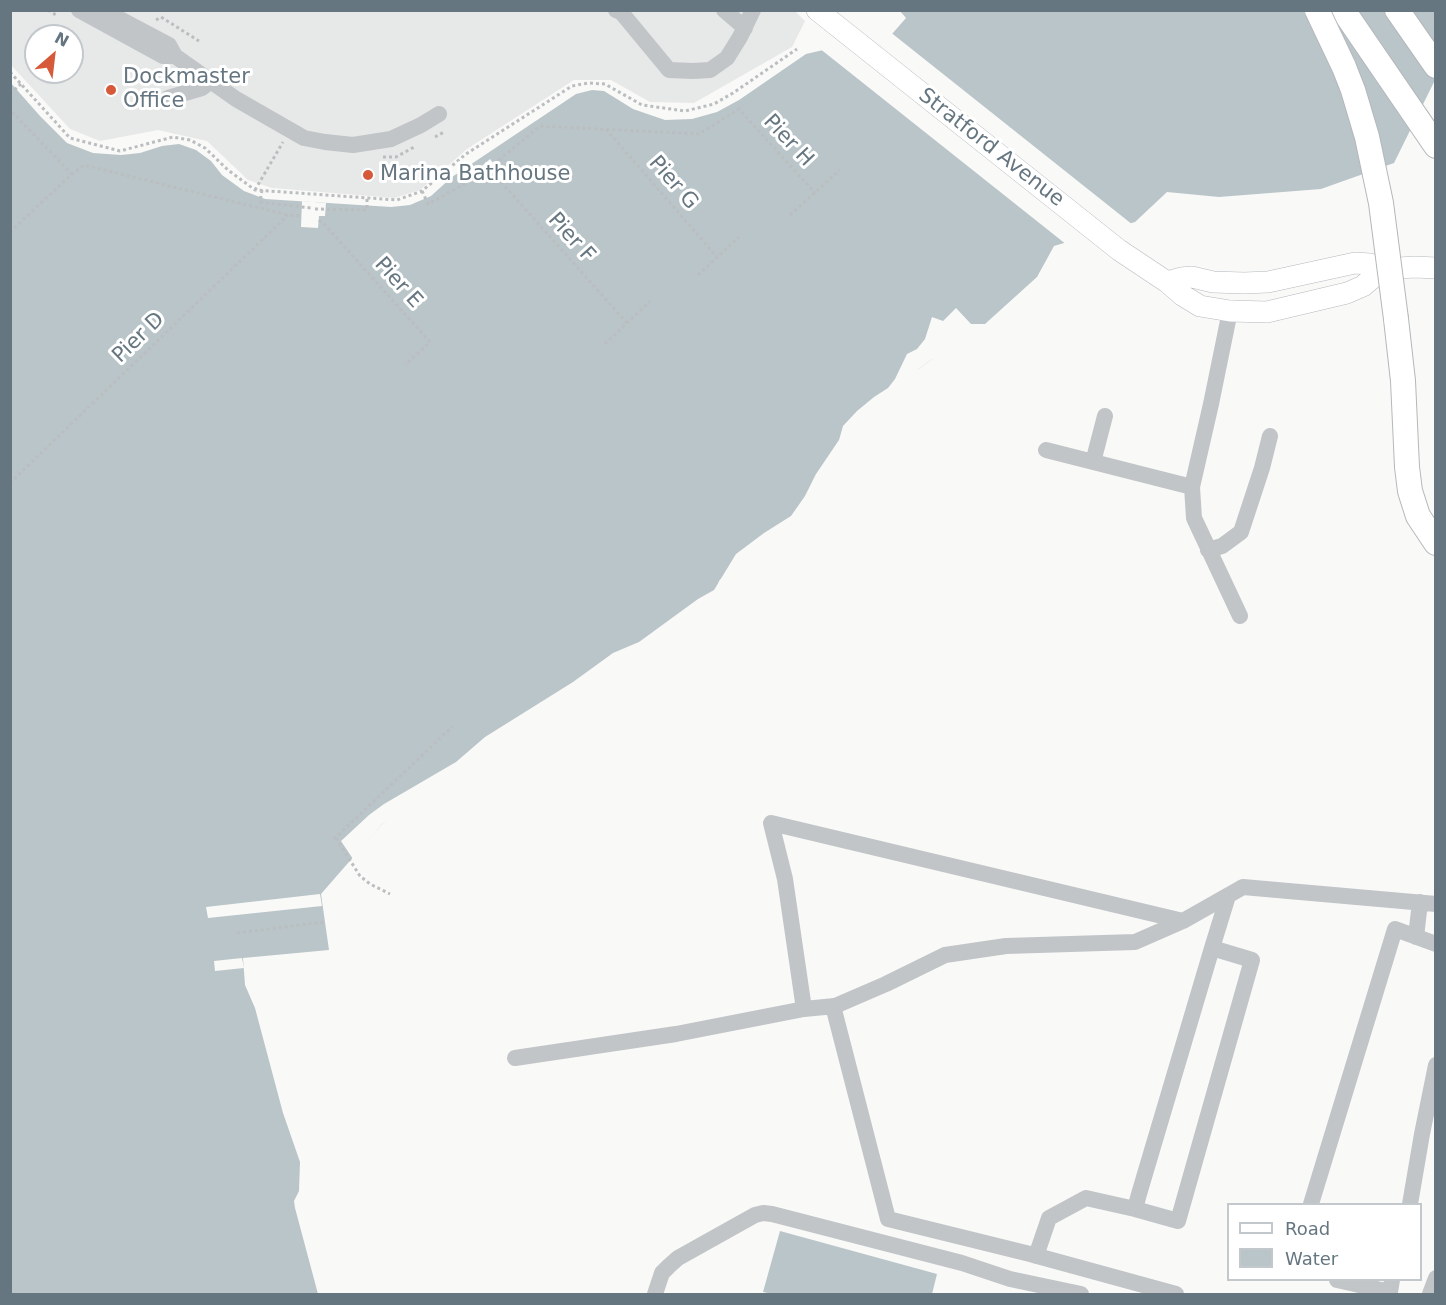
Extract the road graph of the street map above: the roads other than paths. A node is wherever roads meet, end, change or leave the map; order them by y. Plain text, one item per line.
1 (79, 10) edge
2 (103, 10) edge
3 (616, 10) edge
4 (724, 10) edge
5 (753, 10) edge
6 (1317, 10) edge
7 (1342, 10) edge
8 (1397, 10) edge
9 (822, 15) edge
10 (130, 23) edge
11 (745, 28) junction
12 (1436, 66) edge
13 (211, 81) junction
14 (168, 98) dead end
15 (439, 114) dead end
16 (1436, 146) edge
17 (1436, 268) edge
18 (1383, 269) junction
19 (1167, 282) junction
20 (1230, 311) junction
21 (1105, 416) dead end
22 (1270, 436) dead end
23 (1046, 450) dead end
24 (1093, 462) junction
25 (1192, 487) junction
26 (1436, 543) edge
27 (1208, 550) junction
28 (1240, 616) dead end
29 (1228, 896) junction
30 (1428, 903) edge
31 (1183, 921) junction
32 (1416, 937) junction
33 (1436, 944) edge
34 (1212, 948) junction
35 (832, 1006) junction
36 (804, 1009) junction
37 (515, 1058) dead end
38 (1436, 1065) edge
39 (1311, 1203) edge
40 (1410, 1203) edge
41 (1135, 1209) junction
42 (1036, 1256) junction
43 (1436, 1278) edge
44 (1392, 1281) edge
45 (1344, 1286) edge
46 (655, 1294) edge
47 (1081, 1294) edge
48 (1176, 1294) edge
49 (1430, 1294) edge

1 - 10 street
2 - 10 street
3 - 11 street
4 - 11 street
5 - 11 street
6 - 26 highway, bridge
7 - 16 highway
8 - 12 highway
9 - 19 main road, Stratford Avenue
10 - 13 street
13 - 14 street
13 - 15 street
17 - 18 main road
18 - 19 main road
18 - 20 main road, Stratford Avenue
19 - 20 main road, Stratford Avenue
20 - 25 street
21 - 24 street
22 - 27 street
23 - 24 street
24 - 25 street
25 - 27 street
27 - 28 street
29 - 30 street
29 - 31 street
29 - 34 street
30 - 32 street
31 - 35 street
31 - 36 street
32 - 33 street
32 - 39 street
34 - 41 street
34 - 41 street
35 - 36 street
35 - 42 street
36 - 37 street
38 - 40 street
41 - 42 street
42 - 48 street
43 - 49 street
44 - 45 street
46 - 47 street

